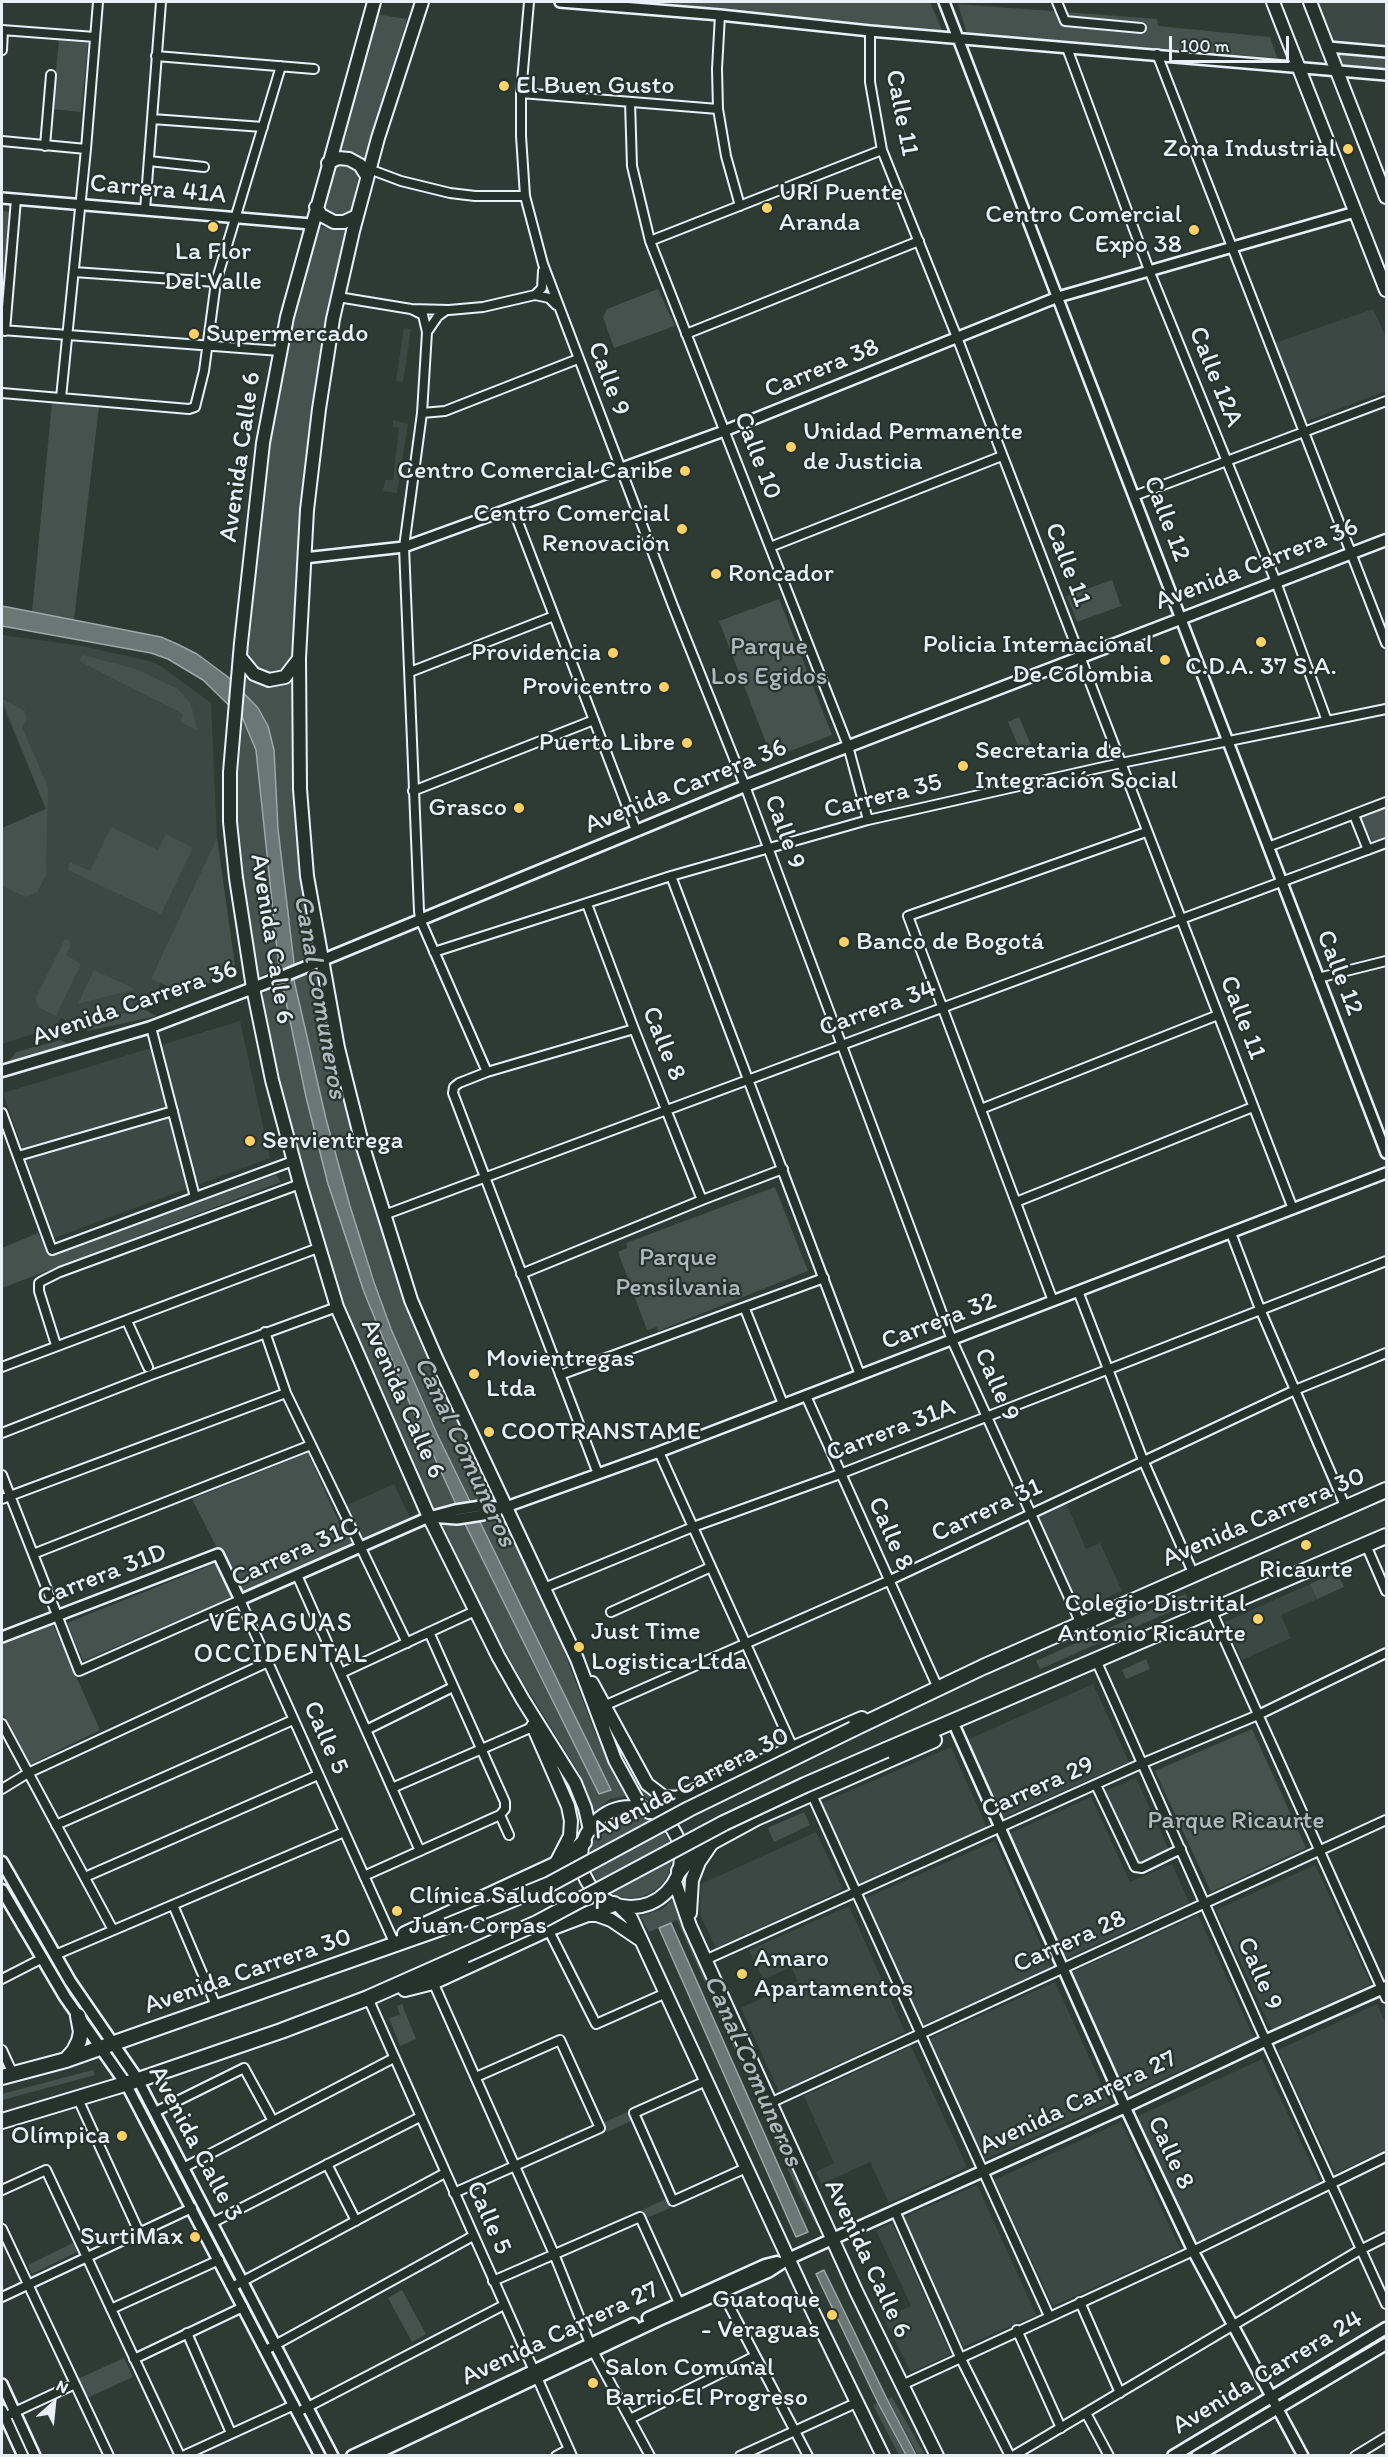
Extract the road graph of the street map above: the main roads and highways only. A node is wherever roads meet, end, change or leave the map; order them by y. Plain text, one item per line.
1 (374, 2) edge
2 (422, 2) edge
3 (1273, 2) edge
4 (1310, 2) edge
5 (328, 163) junction
6 (368, 172) junction
7 (1386, 197) edge
8 (316, 207) junction
9 (357, 216) junction
10 (1386, 290) edge
11 (1386, 540) edge
12 (299, 658) junction
13 (240, 663) junction
14 (322, 960) junction
15 (253, 988) junction
16 (2, 1071) edge
17 (1386, 1491) edge
18 (1386, 1536) edge
19 (577, 1659) junction
20 (1009, 1699) junction
21 (912, 1700) junction
22 (536, 1725) junction
23 (679, 1798) junction
24 (645, 1810) junction
25 (587, 1836) junction
26 (714, 1841) junction
27 (2, 1862) edge
28 (555, 1865) junction
29 (677, 1876) junction
30 (2, 1890) edge
31 (4, 1902) edge
32 (617, 1905) junction
33 (582, 1915) junction
34 (690, 1926) junction
35 (642, 1942) junction
36 (351, 1961) junction
37 (1385, 1992) edge
38 (368, 1998) junction
39 (78, 2016) junction
40 (108, 2046) junction
41 (66, 2060) junction
42 (7, 2075) edge
43 (132, 2083) junction
44 (2, 2121) edge
45 (832, 2239) junction
46 (788, 2259) junction
47 (1386, 2328) edge
48 (1386, 2344) edge
49 (592, 2348) junction
50 (535, 2374) junction
51 (1275, 2403) junction
52 (352, 2456) edge
53 (371, 2456) edge
54 (883, 2456) edge
55 (937, 2456) edge
56 (1173, 2456) edge
57 (1197, 2456) edge

1 - 5 main road, Avenida Calle 6
2 - 6 main road, Avenida Calle 6
3 - 10 main road
4 - 7 main road
5 - 6 main road
5 - 8 main road, Avenida Calle 6
6 - 9 main road, Avenida Calle 6
8 - 9 main road
8 - 13 main road, Avenida Calle 6
9 - 12 main road, Avenida Calle 6
11 - 14 main road, Avenida Carrera 36
12 - 13 main road
12 - 14 main road, Avenida Calle 6
13 - 15 main road, Avenida Calle 6
14 - 15 main road, Avenida Carrera 36
14 - 19 main road, Avenida Calle 6
15 - 16 main road, Avenida Carrera 36
15 - 22 main road, Avenida Calle 6
17 - 21 highway, Avenida Carrera 30
18 - 20 highway, Avenida Carrera 30
19 - 23 main road
19 - 24 main road, Avenida Calle 6
20 - 26 highway
20 - 38 highway, Avenida Carrera 30, bridge
21 - 23 highway
21 - 36 highway, Avenida Carrera 30, bridge
22 - 25 main road
22 - 28 main road
23 - 24 highway
24 - 25 main road
24 - 29 main road
25 - 28 highway
25 - 32 main road
26 - 29 highway
26 - 34 main road
27 - 40 main road, Avenida Calle 3
28 - 36 highway
29 - 32 main road
29 - 34 main road, Avenida Calle 6
30 - 31 main road, Avenida Calle 3
31 - 39 main road, Avenida Calle 3
32 - 33 highway
32 - 35 main road
33 - 35 main road
33 - 38 highway
34 - 45 main road, Avenida Calle 6
35 - 46 main road
36 - 40 highway, Avenida Carrera 30
37 - 45 main road, Avenida Carrera 27
38 - 43 highway, Avenida Carrera 30
39 - 40 main road, Avenida Calle 3
39 - 41 highway
40 - 41 highway, Avenida Carrera 30
40 - 43 main road, Avenida Calle 3
41 - 42 highway, Avenida Carrera 30
43 - 44 highway, Avenida Carrera 30
45 - 46 main road, Avenida Carrera 27
45 - 55 main road, Avenida Calle 6
46 - 49 main road, Avenida Carrera 27
46 - 49 main road, Avenida Carrera 27
46 - 54 main road
47 - 51 main road, Avenida Carrera 24
48 - 51 main road, Avenida Carrera 24
49 - 50 main road, Avenida Carrera 27
50 - 52 main road, Avenida Carrera 27
50 - 53 main road, Avenida Carrera 27
51 - 56 main road, Avenida Carrera 24
51 - 57 main road, Avenida Carrera 24

